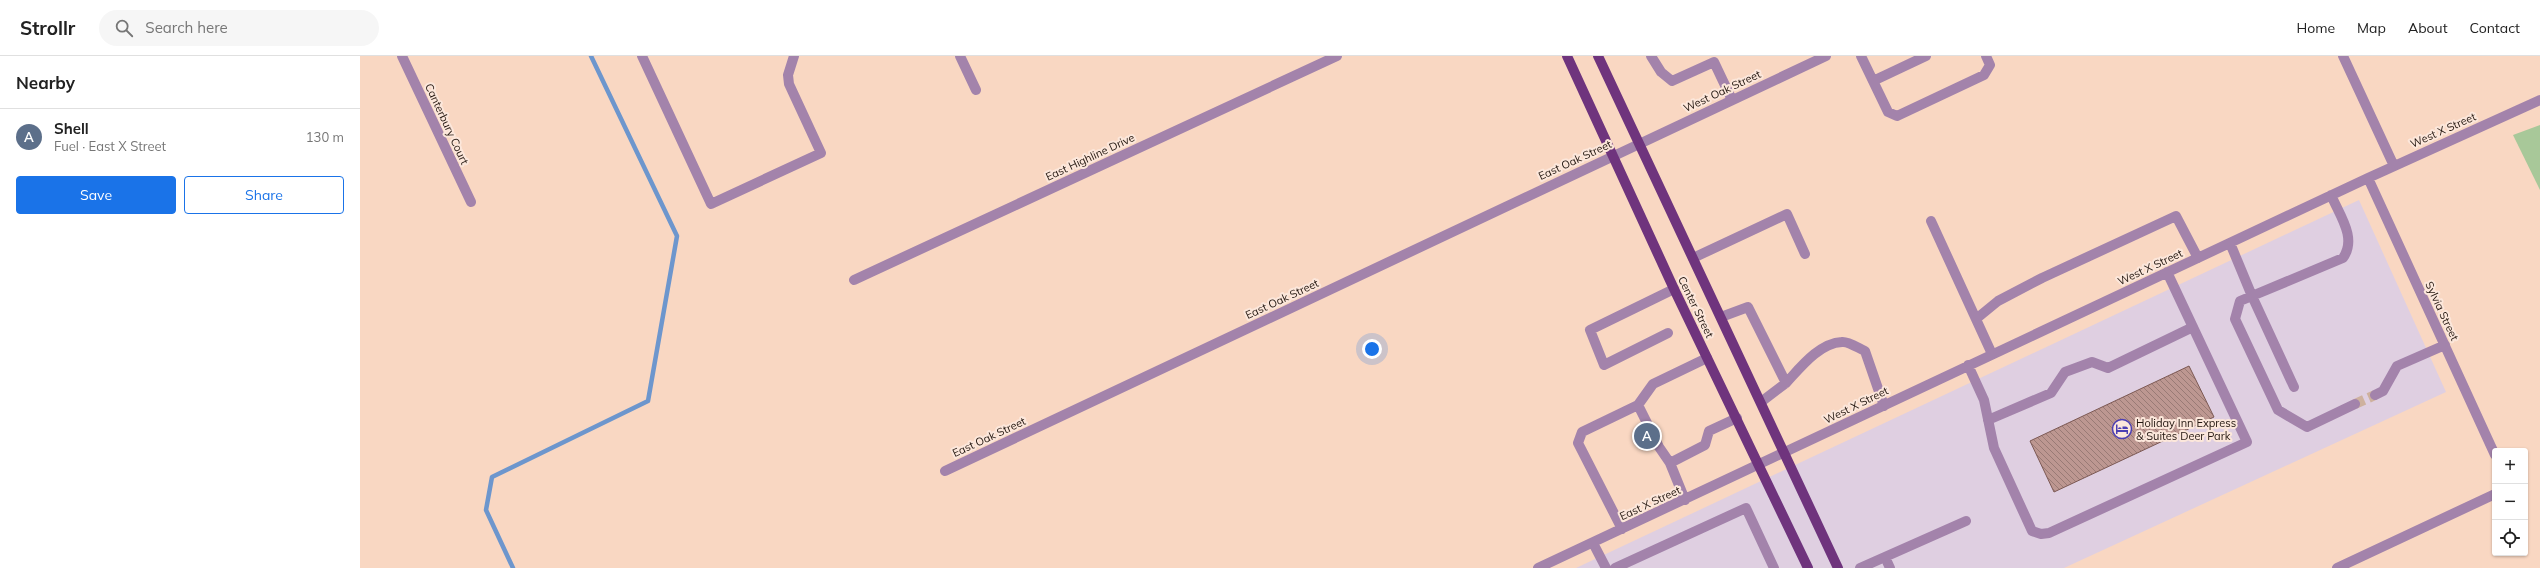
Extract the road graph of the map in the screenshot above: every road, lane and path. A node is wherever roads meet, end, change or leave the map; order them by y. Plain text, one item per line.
1 (402, 56) edge
2 (642, 56) edge
3 (794, 56) edge
4 (960, 56) edge
5 (1337, 56) edge
6 (1566, 56) edge
7 (1598, 56) edge
8 (1651, 56) edge
9 (1826, 56) edge
10 (1861, 56) edge
11 (1926, 56) edge
12 (1986, 56) edge
13 (2343, 56) edge
14 (1873, 81) junction
15 (976, 90) dead end
16 (1732, 100) junction
17 (2540, 100) edge
18 (1640, 143) junction
19 (1628, 148) joint
20 (1613, 155) junction
21 (2394, 166) junction
22 (2368, 178) junction
23 (2331, 195) junction
24 (471, 202) dead end
25 (1931, 221) dead end
26 (2230, 243) junction
27 (1805, 254) dead end
28 (1693, 258) junction
29 (2198, 258) junction
30 (2167, 272) junction
31 (854, 280) dead end
32 (1674, 289) junction
33 (2252, 296) junction
34 (1721, 317) junction
35 (1976, 319) junction
36 (2193, 327) junction
37 (1668, 333) dead end
38 (2445, 346) junction
39 (1992, 354) junction
40 (1707, 358) junction
41 (1968, 365) junction
42 (1786, 384) junction
43 (2294, 387) dead end
44 (2375, 395) tunnel mouth
45 (1761, 402) junction
46 (1638, 404) junction
47 (2355, 404) tunnel mouth
48 (1884, 406) junction
49 (1737, 418) junction
50 (1988, 420) junction
51 (2492, 448) edge
52 (1785, 453) junction
53 (1771, 459) joint
54 (1670, 463) junction
55 (1760, 465) junction
56 (945, 471) dead end
57 (2492, 495) edge
58 (1685, 500) junction
59 (1966, 521) dead end
60 (1622, 529) junction
61 (1593, 542) junction
62 (1885, 557) junction
63 (1538, 568) edge
64 (1606, 568) edge
65 (1615, 568) edge
66 (1774, 568) edge
67 (1808, 568) edge
68 (1838, 568) edge
69 (1860, 568) edge
70 (1890, 568) edge
71 (2337, 568) edge

1 - 24 street, Canterbury Court
2 - 3 street
4 - 15 street
5 - 31 street, East Highline Drive
6 - 20 main road, Center Street
7 - 18 main road, Center Street
8 - 16 street
9 - 16 street, West Oak Street
10 - 14 street
11 - 14 street
12 - 14 street
13 - 21 street
16 - 18 street, West Oak Street
17 - 21 street, West X Street
18 - 19 street, West Oak Street
18 - 28 main road, Center Street
19 - 20 street, East Oak Street
20 - 32 main road, Center Street
20 - 56 street, East Oak Street
21 - 22 street, West X Street
22 - 23 street, West X Street
22 - 38 street, Sylvia Street
23 - 26 street, West X Street
23 - 33 street
25 - 35 street
26 - 29 street, West X Street
26 - 33 street
27 - 28 street
28 - 34 main road, Center Street
29 - 30 street, West X Street
29 - 35 street
30 - 36 street
30 - 39 street, West X Street
32 - 37 street
32 - 40 main road, Center Street
33 - 43 street
33 - 47 street
34 - 42 street
34 - 45 main road, Center Street
35 - 39 street
36 - 50 street
36 - 50 street
38 - 44 street
38 - 51 street, Sylvia Street
39 - 41 street, West X Street
40 - 46 street
40 - 49 main road, Center Street
41 - 48 street, West X Street
41 - 50 street
42 - 45 street
42 - 48 street
45 - 52 main road, Center Street
46 - 54 street
46 - 60 street
48 - 52 street, West X Street
49 - 54 street
49 - 55 main road, Center Street
52 - 53 street, West X Street
52 - 68 main road, Center Street
53 - 55 street, East X Street
54 - 58 street
55 - 58 street, East X Street
55 - 67 main road, Center Street
57 - 71 street
58 - 60 street, East X Street
59 - 62 street
60 - 61 street, East X Street
61 - 63 street, East X Street
61 - 64 street
62 - 69 street
62 - 70 street
65 - 66 street

